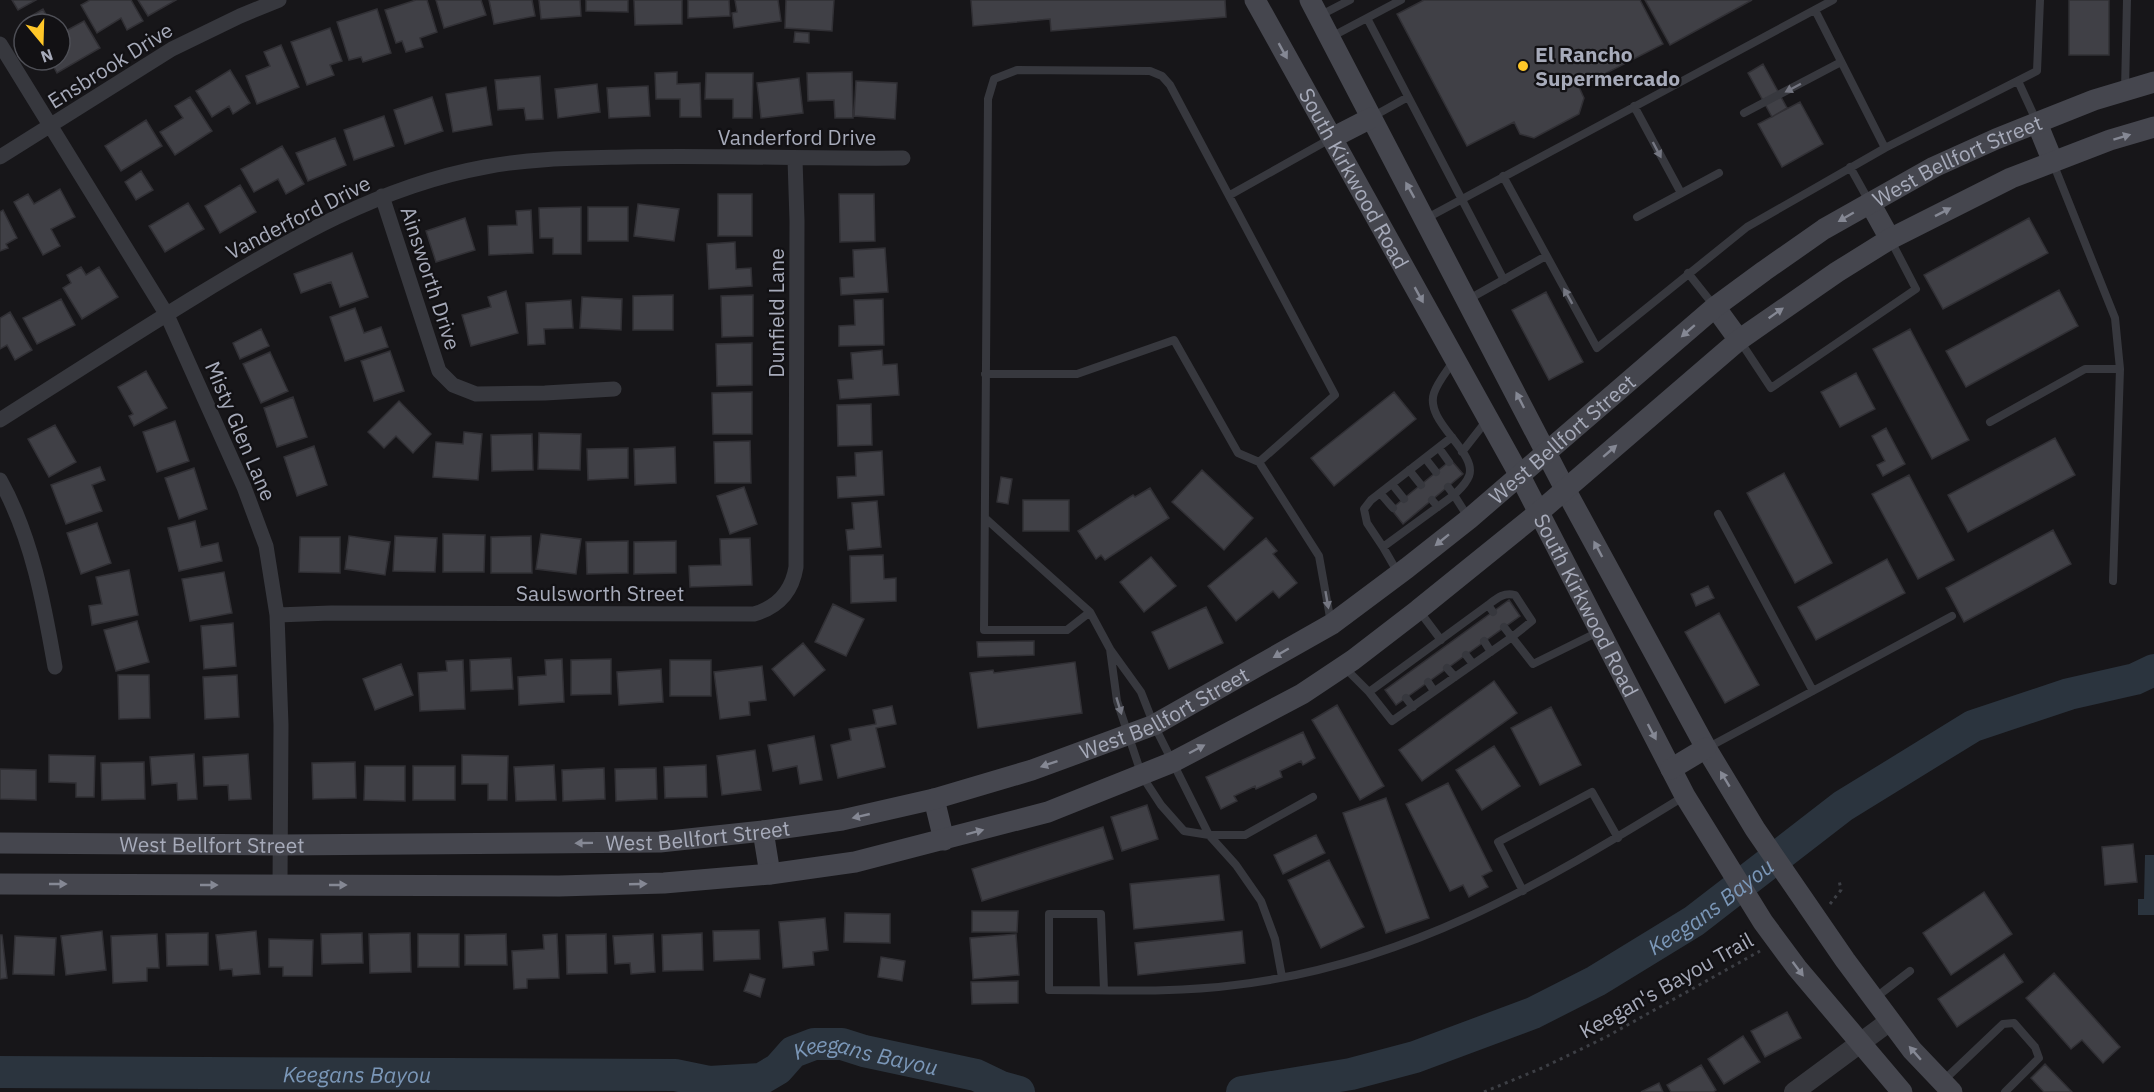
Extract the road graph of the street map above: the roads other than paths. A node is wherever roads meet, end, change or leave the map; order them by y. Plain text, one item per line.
1 (279, 0) edge
2 (1255, 0) edge
3 (1350, 0) edge
4 (1401, 0) edge
5 (1833, 0) edge
6 (2040, 0) edge
7 (2127, 0) edge
8 (1314, 8) edge
9 (1815, 10) junction
10 (1368, 18) junction
11 (1330, 38) junction
12 (0, 44) edge
13 (1841, 62) junction
14 (2018, 81) junction
15 (2151, 83) edge
16 (2125, 91) junction
17 (1408, 97) junction
18 (1634, 106) junction
19 (1744, 113) dead end
20 (1371, 117) junction
21 (2037, 123) junction
22 (50, 127) junction
23 (2151, 128) edge
24 (1332, 138) junction
25 (1884, 148) junction
26 (0, 157) edge
27 (903, 158) dead end
28 (795, 159) junction
29 (2053, 162) junction
30 (1850, 167) junction
31 (1719, 173) dead end
32 (1503, 176) junction
33 (1681, 193) junction
34 (1230, 195) junction
35 (382, 196) junction
36 (1460, 199) junction
37 (1870, 203) junction
38 (1637, 217) dead end
39 (1425, 218) junction
40 (1890, 239) junction
41 (1546, 256) junction
42 (1688, 273) junction
43 (1504, 280) junction
44 (1468, 300) junction
45 (1715, 307) junction
46 (167, 315) junction
47 (1739, 340) junction
48 (1455, 359) junction
49 (2120, 369) junction
50 (985, 374) junction
51 (614, 389) dead end
52 (0, 420) edge
53 (1487, 420) junction
54 (1990, 422) dead end
55 (1452, 437) junction
56 (1439, 448) junction
57 (1462, 452) junction
58 (1547, 452) junction
59 (1425, 458) junction
60 (1259, 462) junction
61 (1449, 462) dead end
62 (795, 466) joint
63 (1409, 470) junction
64 (1436, 472) dead end
65 (1520, 476) junction
66 (0, 480) edge
67 (1392, 484) junction
68 (1421, 485) dead end
69 (1448, 487) dead end
70 (1565, 489) junction
71 (1380, 493) junction
72 (1454, 495) junction
73 (1404, 499) dead end
74 (1432, 500) dead end
75 (1438, 507) junction
76 (1393, 508) dead end
77 (1538, 513) junction
78 (1718, 514) dead end
79 (984, 518) junction
80 (1469, 519) junction
81 (1383, 547) junction
82 (1398, 575) junction
83 (2113, 581) dead end
84 (1418, 610) junction
85 (1090, 612) junction
86 (277, 615) junction
87 (1952, 616) dead end
88 (1332, 624) junction
89 (1504, 627) dead end
90 (1599, 632) junction
91 (1512, 637) junction
92 (1440, 640) junction
93 (1484, 641) dead end
94 (1110, 649) junction
95 (1491, 652) junction
96 (1466, 655) dead end
97 (1473, 664) junction
98 (1343, 666) junction
99 (55, 667) dead end
100 (1447, 668) dead end
101 (1455, 677) junction
102 (1428, 682) dead end
103 (1434, 691) junction
104 (1813, 691) junction
105 (1370, 692) junction
106 (1406, 698) dead end
107 (1413, 707) junction
108 (1154, 725) junction
109 (1129, 735) junction
110 (1706, 748) junction
111 (1173, 762) junction
112 (1671, 769) junction
113 (1142, 776) junction
114 (1685, 796) junction
115 (1313, 797) dead end
116 (934, 799) junction
117 (764, 831) junction
118 (1209, 835) junction
119 (1618, 838) junction
120 (944, 840) junction
121 (0, 843) edge
122 (280, 845) junction
123 (770, 874) junction
124 (0, 884) edge
125 (280, 885) junction
126 (1523, 891) junction
127 (1910, 971) dead end
128 (1282, 977) junction
129 (1104, 990) junction
130 (1874, 999) junction
131 (1890, 1021) junction
132 (1861, 1044) junction
133 (1947, 1087) edge
134 (1794, 1092) edge
135 (1902, 1092) edge
136 (2005, 1092) edge

1 - 22 street, Ensbrook Drive
2 -> 24 main road, South Kirkwood Road
3 - 8 lane
4 - 10 lane
5 - 9 lane
6 - 14 lane
7 - 16 lane
8 - 11 main road, South Kirkwood Road
9 - 13 lane
9 - 18 lane
10 - 11 lane
10 - 17 lane
11 - 20 main road, South Kirkwood Road
12 - 22 street, Misty Glen Lane
13 -> 19 lane
13 - 25 lane
14 - 21 lane
14 - 25 lane
15 - 16 main road, West Bellfort Street
16 - 21 main road, West Bellfort Street
17 - 20 lane
17 - 36 lane
18 - 32 lane
18 -> 33 lane
20 - 24 main road
39 -> 20 main road, South Kirkwood Road
21 - 29 main road
21 - 37 main road, West Bellfort Street
22 - 26 street, Ensbrook Drive
22 - 46 street, Misty Glen Lane
29 -> 23 main road, West Bellfort Street
24 - 34 lane
24 -> 48 main road, South Kirkwood Road
25 - 30 lane
27 - 28 street, Vanderford Drive
28 - 35 street, Vanderford Drive
28 - 62 street, Dunfield Lane
40 -> 29 main road, West Bellfort Street
29 - 49 lane
30 - 37 lane
30 - 42 lane
31 - 33 lane
32 - 36 lane
32 - 41 lane
33 - 38 lane
34 - 50 lane
34 - 60 lane
35 - 46 street, Vanderford Drive
35 - 51 street, Ainsworth Drive
36 - 39 lane
36 - 43 lane
37 - 40 main road
37 -> 45 main road, West Bellfort Street
39 - 44 main road, South Kirkwood Road
47 -> 40 main road, West Bellfort Street
40 - 47 lane
42 -> 41 lane
41 - 43 lane
42 - 45 lane
43 - 44 lane
58 -> 44 main road, South Kirkwood Road
45 - 47 main road
45 -> 58 main road, West Bellfort Street
46 - 52 street, Vanderford Drive
46 - 86 street, Misty Glen Lane
70 -> 47 main road, West Bellfort Street
48 - 53 main road, South Kirkwood Road
48 - 55 lane
49 - 54 lane
49 - 83 lane
50 - 60 lane
50 - 79 lane
53 - 57 lane
53 - 65 main road, South Kirkwood Road
55 - 56 lane
55 - 57 lane
56 - 59 lane
56 - 61 lane
57 - 72 lane
58 - 65 main road, West Bellfort Street
58 - 70 main road, South Kirkwood Road
59 - 63 lane
59 - 64 lane
60 -> 88 lane
62 - 86 street, Saulsworth Street
63 - 67 lane
63 - 68 lane
65 - 77 main road, South Kirkwood Road
65 - 80 main road, West Bellfort Street
66 - 99 street
67 - 71 lane
67 - 73 lane
69 - 72 lane
70 - 77 main road, West Bellfort Street
110 -> 70 main road, South Kirkwood Road
71 - 76 lane
71 - 81 lane
72 - 75 lane
72 - 80 lane
74 - 75 lane
75 - 81 lane
77 - 84 main road, West Bellfort Street
77 - 90 main road, South Kirkwood Road
78 - 104 lane
79 - 85 lane
79 - 85 lane
80 -> 82 main road, West Bellfort Street
81 - 82 lane
82 - 88 main road, West Bellfort Street
84 - 92 lane
84 - 98 main road, West Bellfort Street
85 - 94 lane
86 - 122 street, Misty Glen Lane
87 - 104 lane
88 -> 108 main road, West Bellfort Street
89 - 91 lane
90 - 91 lane
90 -> 112 main road, South Kirkwood Road
91 - 92 lane
91 - 95 lane
92 - 105 lane
93 - 95 lane
94 - 108 lane
94 -> 109 lane
95 - 97 lane
96 - 97 lane
97 - 101 lane
98 - 105 lane
111 -> 98 main road, West Bellfort Street
100 - 101 lane
101 - 103 lane
102 - 103 lane
103 - 107 lane
104 - 110 lane
105 - 107 lane
106 - 107 lane
108 - 109 main road, West Bellfort Street
108 - 111 lane
109 - 113 lane
109 -> 116 main road, West Bellfort Street
110 - 112 main road
130 -> 110 main road, South Kirkwood Road
111 - 113 main road, West Bellfort Street
111 - 118 lane
112 - 114 main road, South Kirkwood Road
113 - 118 lane
120 -> 113 main road, West Bellfort Street
114 - 119 lane
114 -> 132 main road, South Kirkwood Road
115 - 118 lane
116 -> 117 main road, West Bellfort Street
116 - 120 main road
117 -> 122 main road, West Bellfort Street
117 - 123 main road
118 - 128 lane
119 - 126 lane
119 - 126 lane
120 - 123 main road, West Bellfort Street
121 - 122 main road, West Bellfort Street
122 - 125 street, Misty Glen Lane
125 -> 123 main road, West Bellfort Street
124 -> 125 main road, West Bellfort Street
126 - 128 lane
127 - 130 lane
128 - 129 lane
129 - 129 lane
130 - 131 main road, South Kirkwood Road
131 - 132 street
133 -> 131 main road, South Kirkwood Road
132 - 134 street
132 - 135 main road, South Kirkwood Road
133 - 136 lane

